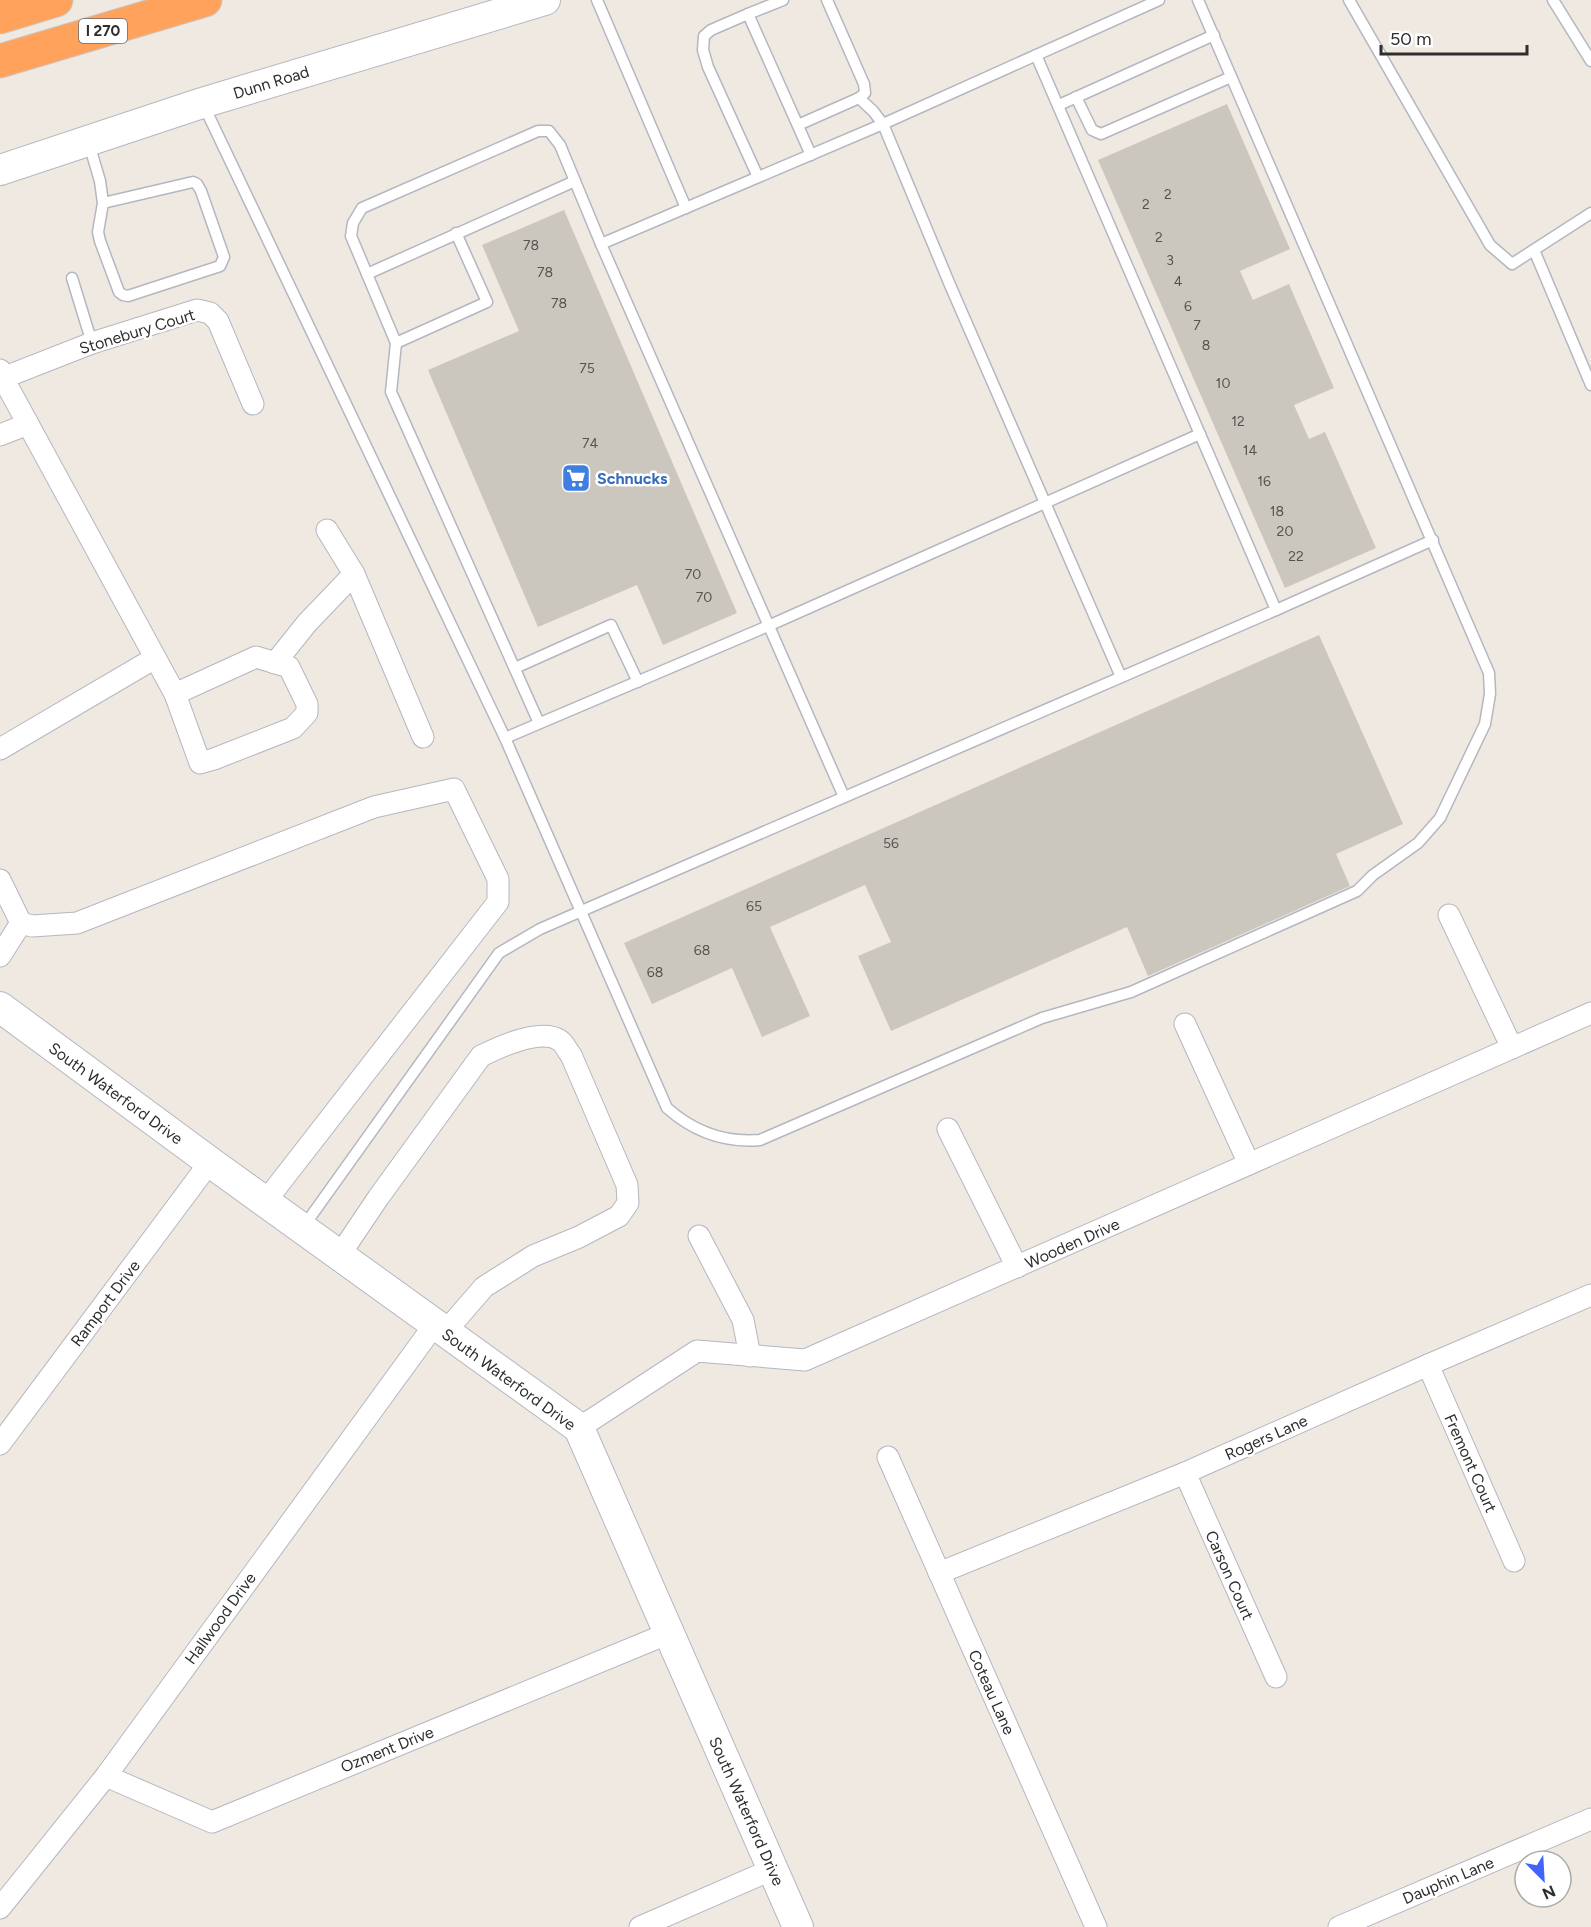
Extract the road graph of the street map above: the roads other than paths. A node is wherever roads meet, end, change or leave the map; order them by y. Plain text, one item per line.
1 (56, 0) edge
2 (205, 0) edge
3 (545, 0) edge
4 (597, 0) edge
5 (783, 0) edge
6 (827, 0) edge
7 (1159, 0) edge
8 (1198, 0) edge
9 (1349, 0) edge
10 (1553, 0) edge
11 (748, 14) junction
12 (0, 16) edge
13 (1214, 35) junction
14 (1036, 55) junction
15 (0, 61) edge
16 (1591, 62) edge
17 (1231, 77) junction
18 (1076, 97) junction
19 (859, 98) junction
20 (202, 103) junction
21 (1059, 105) junction
22 (883, 124) junction
23 (798, 125) junction
24 (88, 140) junction
25 (811, 154) junction
26 (0, 170) edge
27 (758, 177) junction
28 (575, 181) junction
29 (103, 208) junction
30 (686, 208) junction
31 (1591, 213) edge
32 (456, 233) junction
33 (601, 244) junction
34 (1534, 250) junction
35 (367, 274) junction
36 (72, 278) dead end
37 (396, 343) junction
38 (92, 344) junction
39 (1, 376) edge
40 (1591, 385) edge
41 (253, 404) dead end
42 (28, 424) junction
43 (1200, 434) junction
44 (0, 435) edge
45 (1045, 503) junction
46 (327, 530) dead end
47 (1433, 540) junction
48 (354, 574) junction
49 (1276, 610) junction
50 (768, 626) junction
51 (155, 658) junction
52 (275, 663) junction
53 (514, 668) junction
54 (1121, 677) junction
55 (638, 682) junction
56 (175, 694) junction
57 (539, 723) junction
58 (423, 737) dead end
59 (505, 738) junction
60 (0, 749) edge
61 (844, 797) junction
62 (0, 879) edge
63 (580, 912) junction
64 (1449, 915) dead end
65 (21, 922) junction
66 (0, 956) edge
67 (1, 1009) edge
68 (1591, 1013) edge
69 (1185, 1024) dead end
70 (1512, 1048) junction
71 (948, 1129) dead end
72 (210, 1162) junction
73 (1249, 1164) junction
74 (265, 1202) junction
75 (303, 1229) junction
76 (699, 1236) dead end
77 (339, 1256) junction
78 (1017, 1267) junction
79 (1591, 1295) edge
80 (440, 1328) junction
81 (750, 1356) junction
82 (1428, 1365) junction
83 (579, 1428) junction
84 (0, 1444) edge
85 (888, 1456) dead end
86 (1185, 1473) junction
87 (1514, 1561) dead end
88 (939, 1573) junction
89 (669, 1633) junction
90 (1276, 1677) dead end
91 (106, 1776) junction
92 (1591, 1819) edge
93 (773, 1869) junction
94 (0, 1908) edge
95 (640, 1927) edge
96 (798, 1927) edge
97 (1096, 1927) edge
98 (1339, 1927) edge

1 - 12 highway
2 - 15 highway, I 270
3 - 20 street, Dunn Road
4 - 30 lane
5 - 11 lane
6 - 19 lane
7 - 14 lane
8 - 13 lane
9 - 34 lane
10 - 16 lane
11 - 23 lane
11 - 27 lane
13 - 17 lane
13 - 18 lane
14 - 21 lane
14 - 22 lane
17 - 18 lane
17 - 47 lane
18 - 21 lane
19 - 22 lane
19 - 23 lane
20 - 24 street, Dunn Road
20 - 59 lane
21 - 43 lane
22 - 25 lane
22 - 45 lane
23 - 25 lane
24 - 26 street, Dunn Road
24 - 29 lane
25 - 27 lane
27 - 30 lane
28 - 32 lane
28 - 33 lane
28 - 35 lane
29 - 29 lane
30 - 33 lane
31 - 34 lane
32 - 35 lane
32 - 37 lane
33 - 50 lane
34 - 40 lane
35 - 37 lane
36 - 38 lane
37 - 53 lane
38 - 39 street, Stonebury Court
38 - 41 street, Stonebury Court
39 - 42 street, Stonebury Court
42 - 44 street
42 - 51 street, Stonebury Court
43 - 45 lane
43 - 49 lane
45 - 50 lane
45 - 54 lane
46 - 48 street
47 - 49 lane
47 - 63 lane
48 - 52 street
48 - 58 street
49 - 54 lane
50 - 55 lane
50 - 61 lane
51 - 56 street, Stonebury Court
51 - 60 street
52 - 56 street
52 - 56 street, Stonebury Court
53 - 55 lane
53 - 57 lane
54 - 61 lane
55 - 57 lane
57 - 59 lane
59 - 63 lane
61 - 63 lane
62 - 65 street
63 - 75 lane
64 - 70 street
65 - 66 street
65 - 74 street
67 - 72 street, South Waterford Drive
68 - 70 street, Wooden Drive
69 - 73 street
70 - 73 street, Wooden Drive
71 - 78 street
72 - 74 street, South Waterford Drive
72 - 84 street, Ramport Drive
73 - 78 street, Wooden Drive
74 - 75 street, South Waterford Drive
75 - 77 street, South Waterford Drive
76 - 81 street
77 - 80 street, South Waterford Drive
77 - 80 street, Hallwood Drive
78 - 81 street, Wooden Drive
79 - 82 street, Rogers Lane
80 - 83 street, South Waterford Drive
80 - 91 street, Hallwood Drive
81 - 83 street, Wooden Drive
82 - 86 street, Rogers Lane
82 - 87 street, Fremont Court
83 - 89 street, South Waterford Drive
85 - 88 street, Coteau Lane
86 - 88 street, Rogers Lane
86 - 90 street, Carson Court
88 - 97 street, Coteau Lane
89 - 91 street, Ozment Drive
89 - 93 street, South Waterford Drive
91 - 94 street, Hallwood Drive
92 - 98 street, Dauphin Lane
93 - 95 street
93 - 96 street, South Waterford Drive

